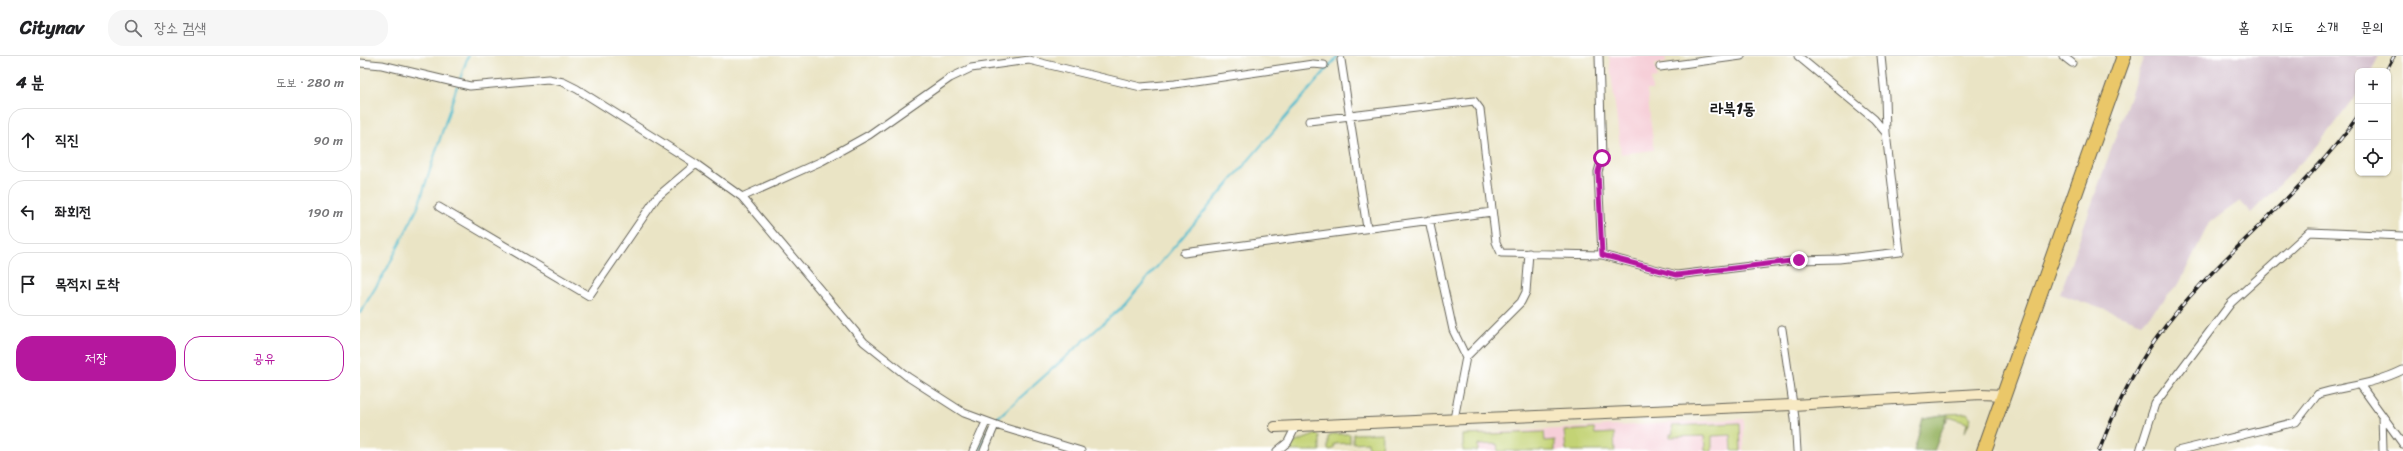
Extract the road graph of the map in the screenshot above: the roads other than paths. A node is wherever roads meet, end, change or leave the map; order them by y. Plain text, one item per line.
1 (1599, 56) edge
2 (1741, 56) edge
3 (1798, 56) edge
4 (1881, 56) edge
5 (2063, 56) edge
6 (2124, 56) edge
7 (1341, 60) dead end
8 (360, 63) edge
9 (2072, 63) dead end
10 (1324, 65) dead end
11 (1660, 67) dead end
12 (1350, 116) junction
13 (1309, 121) dead end
14 (1886, 133) junction
15 (696, 164) junction
16 (742, 197) junction
17 (439, 208) dead end
18 (1492, 212) junction
19 (1429, 220) junction
20 (1367, 228) junction
21 (2403, 236) edge
22 (1529, 252) junction
23 (1184, 253) dead end
24 (1602, 255) junction
25 (1782, 329) dead end
26 (1466, 356) junction
27 (2403, 370) edge
28 (2361, 386) junction
29 (2004, 395) junction
30 (1793, 405) junction
31 (2382, 414) junction
32 (1454, 419) junction
33 (986, 422) junction
34 (995, 425) junction
35 (1296, 426) junction
36 (1275, 427) dead end
37 (2403, 444) edge
38 (973, 451) edge
39 (984, 451) edge
40 (1081, 451) edge
41 (1277, 451) edge
42 (1797, 451) edge
43 (1984, 451) edge
44 (2140, 451) edge
45 (2177, 451) edge
46 (2383, 451) edge

1 - 24 street
2 - 11 street
3 - 14 street
4 - 14 street
5 - 9 street
6 - 29 highway
7 - 12 street
8 - 15 street
10 - 16 street
12 - 13 street
12 - 18 street
12 - 20 street
14 - 24 street
15 - 16 street
15 - 17 street
16 - 33 street
18 - 19 street
18 - 22 street
19 - 20 street
19 - 26 street
20 - 23 street
21 - 44 street
22 - 24 street
22 - 26 street
25 - 30 street
26 - 32 street
27 - 28 street
28 - 31 street
28 - 45 street
29 - 30 street
29 - 43 highway
30 - 32 street
30 - 42 street
31 - 37 street
31 - 46 street
32 - 35 street
33 - 34 street
33 - 38 street
34 - 39 street
34 - 40 street
35 - 36 street
35 - 41 street

